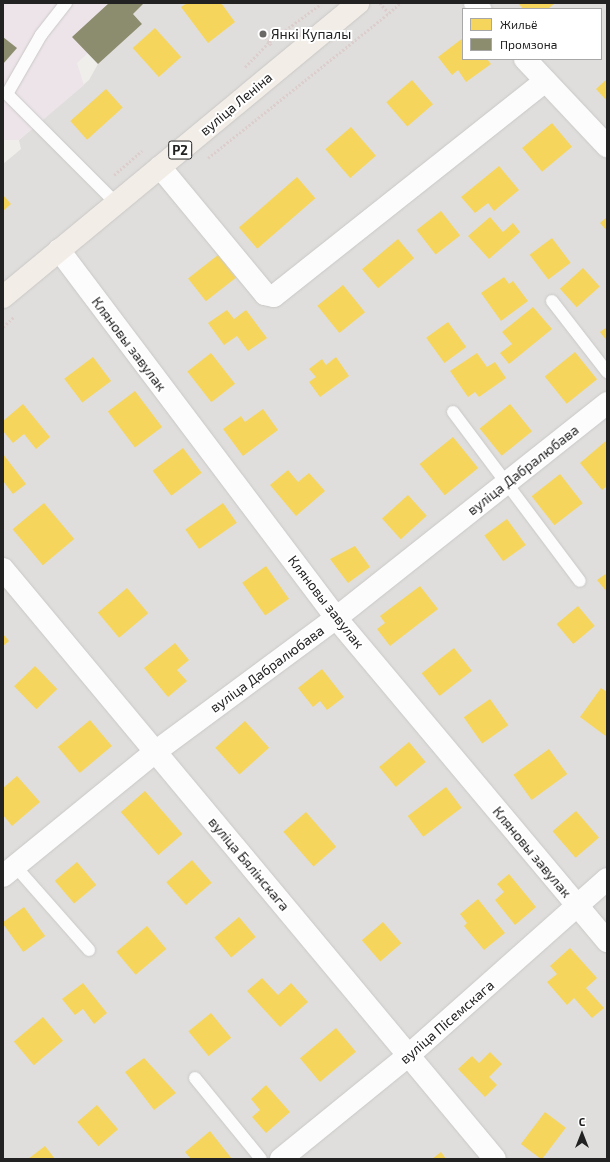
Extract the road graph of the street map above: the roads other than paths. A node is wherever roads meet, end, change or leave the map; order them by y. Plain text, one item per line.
1 (66, 3) edge
2 (358, 3) edge
3 (527, 60) edge
4 (545, 81) junction
5 (607, 146) edge
6 (160, 167) junction
7 (115, 202) junction
8 (59, 250) junction
9 (3, 297) edge
10 (552, 300) dead end
11 (607, 372) edge
12 (607, 403) edge
13 (453, 412) dead end
14 (508, 482) junction
15 (3, 569) edge
16 (580, 582) dead end
17 (336, 618) junction
18 (155, 752) junction
19 (7, 864) edge
20 (607, 879) edge
21 (578, 907) junction
22 (607, 942) edge
23 (89, 950) dead end
24 (410, 1055) junction
25 (195, 1078) dead end
26 (262, 1159) edge
27 (281, 1159) edge
28 (495, 1159) edge

1 - 7 lane
2 - 6 main road, вуліца Леніна / Р2
3 - 4 street
4 - 5 street
4 - 6 street
6 - 7 main road, вуліца Леніна / Р2
7 - 8 main road, вуліца Леніна / Р2
8 - 9 main road, вуліца Леніна / Р2
8 - 17 street, Кляновы завулак
10 - 11 lane
12 - 14 street, вуліца Дабралюбава
13 - 14 lane
14 - 16 lane
14 - 17 street, вуліца Дабралюбава
15 - 18 street, вуліца Бялінскага
17 - 18 street, вуліца Дабралюбава
17 - 21 street, Кляновы завулак
18 - 19 street, вуліца Дабралюбава
18 - 24 street, вуліца Бялінскага
19 - 23 lane
20 - 21 street, вуліца Пісемскага
21 - 22 street, Кляновы завулак
21 - 24 street, вуліца Пісемскага
24 - 27 street, вуліца Пісемскага
24 - 28 street, вуліца Бялінскага
25 - 26 lane

